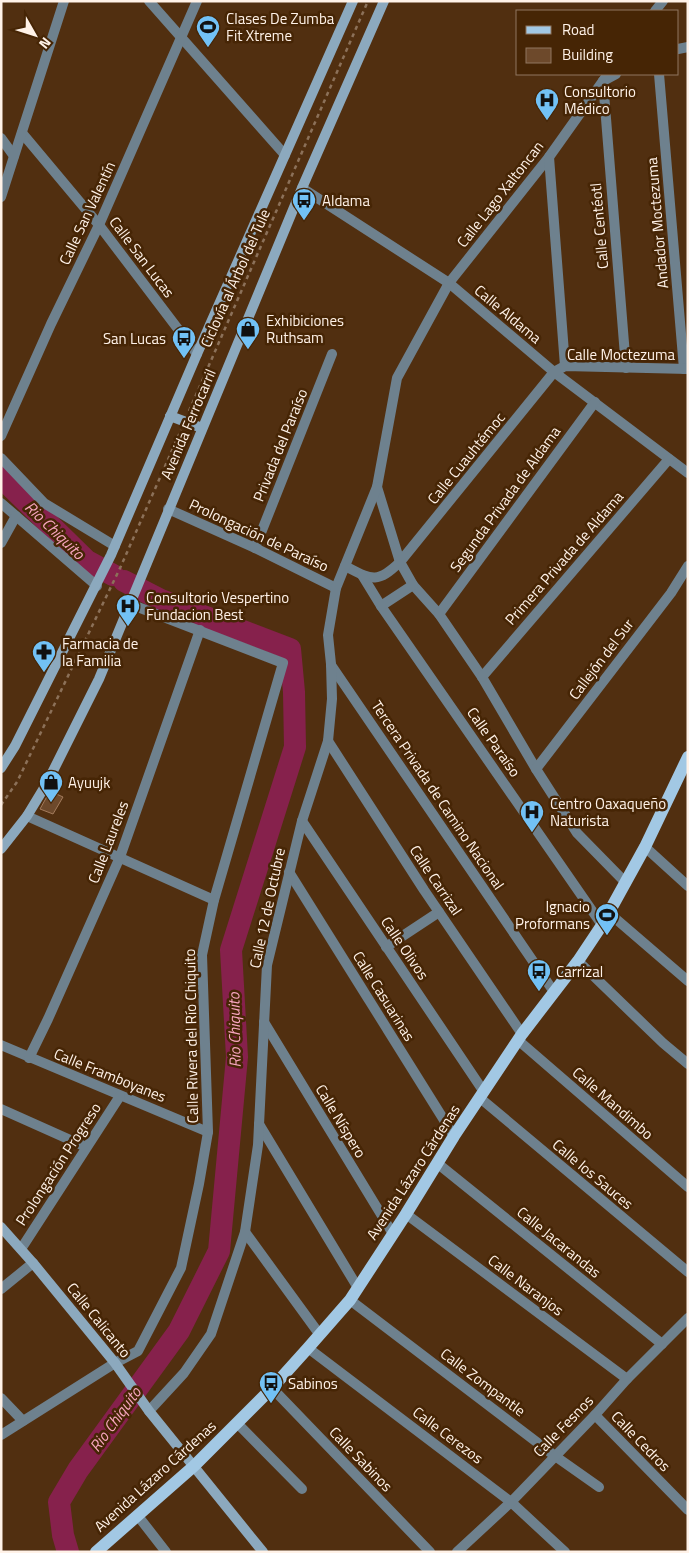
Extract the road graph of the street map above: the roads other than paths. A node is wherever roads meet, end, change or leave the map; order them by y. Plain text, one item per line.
1 (64, 1) edge
2 (150, 1) edge
3 (197, 1) edge
4 (353, 1) edge
5 (384, 1) edge
6 (181, 37) junction
7 (659, 75) edge
8 (606, 77) edge
9 (22, 133) junction
10 (1, 138) edge
11 (285, 155) junction
12 (14, 156) junction
13 (549, 157) junction
14 (302, 188) junction
15 (1, 197) edge
16 (99, 225) junction
17 (449, 283) junction
18 (197, 354) junction
19 (332, 354) dead end
20 (565, 366) junction
21 (626, 368) junction
22 (686, 369) edge
23 (554, 372) junction
24 (595, 402) junction
25 (170, 416) junction
26 (202, 428) junction
27 (1, 436) edge
28 (1, 458) edge
29 (668, 459) junction
30 (688, 473) edge
31 (377, 487) junction
32 (1, 503) edge
33 (168, 509) junction
34 (16, 516) junction
35 (1, 543) edge
36 (254, 548) junction
37 (113, 550) junction
38 (400, 562) junction
39 (346, 566) junction
40 (688, 566) edge
41 (362, 575) junction
42 (98, 581) junction
43 (413, 585) junction
44 (336, 588) junction
45 (132, 600) junction
46 (381, 606) junction
47 (439, 614) junction
48 (200, 630) junction
49 (331, 664) junction
50 (482, 677) junction
51 (328, 741) junction
52 (688, 757) edge
53 (1, 768) edge
54 (536, 769) junction
55 (26, 816) junction
56 (302, 821) junction
57 (645, 846) junction
58 (1, 849) edge
59 (120, 858) junction
60 (289, 872) junction
61 (626, 882) junction
62 (688, 886) edge
63 (214, 900) junction
64 (439, 912) junction
65 (609, 914) junction
66 (602, 926) junction
67 (386, 947) junction
68 (578, 961) junction
69 (688, 981) edge
70 (554, 992) junction
71 (264, 1022) junction
72 (520, 1038) junction
73 (1, 1046) edge
74 (29, 1058) junction
75 (688, 1064) edge
76 (482, 1095) junction
77 (120, 1096) junction
78 (1, 1109) edge
79 (259, 1124) junction
80 (208, 1132) junction
81 (454, 1136) junction
82 (86, 1147) junction
83 (438, 1163) junction
84 (688, 1187) edge
85 (406, 1214) junction
86 (1, 1227) edge
87 (245, 1232) junction
88 (393, 1234) junction
89 (21, 1249) junction
90 (33, 1263) junction
91 (688, 1272) edge
92 (358, 1288) junction
93 (1, 1289) edge
94 (350, 1300) junction
95 (688, 1318) edge
96 (320, 1335) junction
97 (662, 1344) junction
98 (308, 1348) junction
99 (116, 1363) junction
100 (627, 1379) junction
101 (272, 1388) junction
102 (1, 1398) edge
103 (149, 1411) junction
104 (595, 1415) junction
105 (23, 1421) junction
106 (237, 1423) junction
107 (1, 1435) edge
108 (555, 1456) junction
109 (194, 1466) junction
110 (599, 1487) dead end
111 (302, 1489) dead end
112 (511, 1502) junction
113 (688, 1510) edge
114 (138, 1516) junction
115 (96, 1552) edge
116 (166, 1552) edge
117 (263, 1552) edge
118 (430, 1552) edge
119 (457, 1552) edge
120 (565, 1552) edge

1 - 9 street
2 - 6 street
3 - 6 street, Calle San Valentín
4 - 11 main road, Avenida Ferrocarril
5 - 14 main road, Avenida Ferrocarril
6 - 11 street
6 - 16 street, Calle San Valentín
7 - 22 street, Andador Moctezuma
8 - 13 street, Calle Lago Xaltoncan
8 - 21 street, Calle Centéotl
9 - 12 street
9 - 16 street, Calle San Lucas
10 - 12 street
11 - 18 main road, Avenida Ferrocarril
12 - 15 street
13 - 17 street, Calle Lago Xaltoncan
13 - 20 street
14 - 17 street, Calle Aldama
14 - 26 main road, Avenida Ferrocarril
16 - 18 street, Calle San Lucas
16 - 27 street, Calle San Valentín
17 - 23 street, Calle Aldama
17 - 31 street, Calle 12 de Octubre
18 - 25 main road, Avenida Ferrocarril
19 - 36 street, Privada del Paraíso
20 - 21 street, Calle Moctezuma
20 - 23 street, Calle Moctezuma
21 - 22 street, Calle Moctezuma
23 - 24 street, Calle Aldama
23 - 38 street, Calle Cuauhtémoc
24 - 29 street, Calle Aldama
24 - 47 street, Segunda Privada de Aldama
25 - 26 main road
25 - 37 main road, Avenida Ferrocarril
26 - 33 main road, Avenida Ferrocarril
28 - 37 street
29 - 30 street, Calle Aldama
29 - 50 street, Primera Privada de Aldama
31 - 38 street, Calle 12 de Octubre
31 - 39 street, Calle 12 de Octubre
32 - 34 street
33 - 36 street, Prolongación de Paraíso
33 - 45 main road, Avenida Ferrocarril
34 - 35 street
34 - 42 street
36 - 44 street, Prolongación de Paraíso
37 - 42 main road, Avenida Ferrocarril
38 - 41 street, Calle Cuauhtémoc
38 - 43 street, Calle 12 de Octubre
39 - 41 street
39 - 44 street, Calle 12 de Octubre
40 - 54 street, Callejón del Sur
41 - 46 street, Calle Paraíso
42 - 53 main road, Avenida Ferrocarril
43 - 46 street
43 - 47 street, Calle 12 de Octubre
44 - 49 street, Calle 12 de Octubre
45 - 48 street
45 - 55 main road, Avenida Ferrocarril
46 - 66 street, Calle Paraíso
47 - 50 street, Calle 12 de Octubre
48 - 59 street, Calle Laureles
48 - 63 street, Calle Rivera del Río Chiquito
49 - 51 street, Calle 12 de Octubre
49 - 70 street, Tercera Privada de Camino Nacional
50 - 54 street, Calle 12 de Octubre
51 - 56 street, Calle 12 de Octubre
51 - 64 street, Calle Carrizal
52 - 57 main road, Avenida Lázaro Cárdenas
54 - 61 street, Calle 12 de Octubre
55 - 58 main road, Avenida Ferrocarril
55 - 59 street
56 - 60 street, Calle 12 de Octubre
56 - 67 street, Calle Olivos
57 - 61 main road, Avenida Lázaro Cárdenas
57 - 62 street
59 - 63 street
59 - 74 street, Calle Laureles
60 - 71 street, Calle 12 de Octubre
60 - 81 street, Calle Casuarinas
61 - 65 main road, Avenida Lázaro Cárdenas
63 - 80 street, Calle Rivera del Río Chiquito
64 - 67 street
64 - 72 street, Calle Carrizal
65 - 66 main road, Avenida Lázaro Cárdenas
65 - 69 street
66 - 68 main road, Avenida Lázaro Cárdenas
67 - 76 street, Calle Olivos
68 - 70 main road, Avenida Lázaro Cárdenas
68 - 75 street
70 - 72 main road, Avenida Lázaro Cárdenas
71 - 79 street, Calle 12 de Octubre
71 - 88 street, Calle Níspero
72 - 76 main road, Avenida Lázaro Cárdenas
72 - 84 street, Calle Mandimbo
73 - 74 street, Calle Framboyanes
74 - 77 street, Calle Framboyanes
76 - 81 main road, Avenida Lázaro Cárdenas
76 - 91 street, Calle los Sauces
77 - 80 street, Calle Framboyanes
77 - 82 street, Prolongación Progreso
78 - 82 street
79 - 87 street, Calle 12 de Octubre
79 - 92 street
80 - 99 street, Calle Rivera del Río Chiquito
81 - 83 main road, Avenida Lázaro Cárdenas
82 - 89 street, Prolongación Progreso
83 - 85 main road, Avenida Lázaro Cárdenas
83 - 97 street, Calle Jacarandas
85 - 88 main road, Avenida Lázaro Cárdenas
85 - 100 street, Calle Naranjos
86 - 89 main road, Calle Calicanto
87 - 96 street
87 - 103 street, Calle 12 de Octubre
88 - 92 main road, Avenida Lázaro Cárdenas
89 - 90 main road, Calle Calicanto
90 - 93 street
90 - 99 main road, Calle Calicanto
92 - 94 main road, Avenida Lázaro Cárdenas
94 - 96 main road, Avenida Lázaro Cárdenas
94 - 108 street, Calle Zompantle
95 - 97 street, Calle Fesnos
96 - 98 main road, Avenida Lázaro Cárdenas
97 - 100 street, Calle Fesnos
98 - 101 main road, Avenida Lázaro Cárdenas
98 - 112 street, Calle Cerezos
99 - 103 main road, Calle Calicanto
99 - 105 street, Calle Rivera del Río Chiquito
100 - 104 street, Calle Fesnos
101 - 106 main road, Avenida Lázaro Cárdenas
101 - 118 street, Calle Sabinos
102 - 105 street
103 - 109 main road, Calle Calicanto
104 - 108 street, Calle Fesnos
104 - 113 street, Calle Cedros
105 - 107 street, Calle Rivera del Río Chiquito
106 - 109 main road, Avenida Lázaro Cárdenas
106 - 111 street
108 - 110 street, Calle Zompantle
108 - 112 street, Calle Fesnos
109 - 114 main road, Avenida Lázaro Cárdenas
109 - 117 main road, Calle Calicanto
112 - 119 street, Calle Fesnos
112 - 120 street, Calle Cerezos
114 - 115 main road, Avenida Lázaro Cárdenas
114 - 116 street

